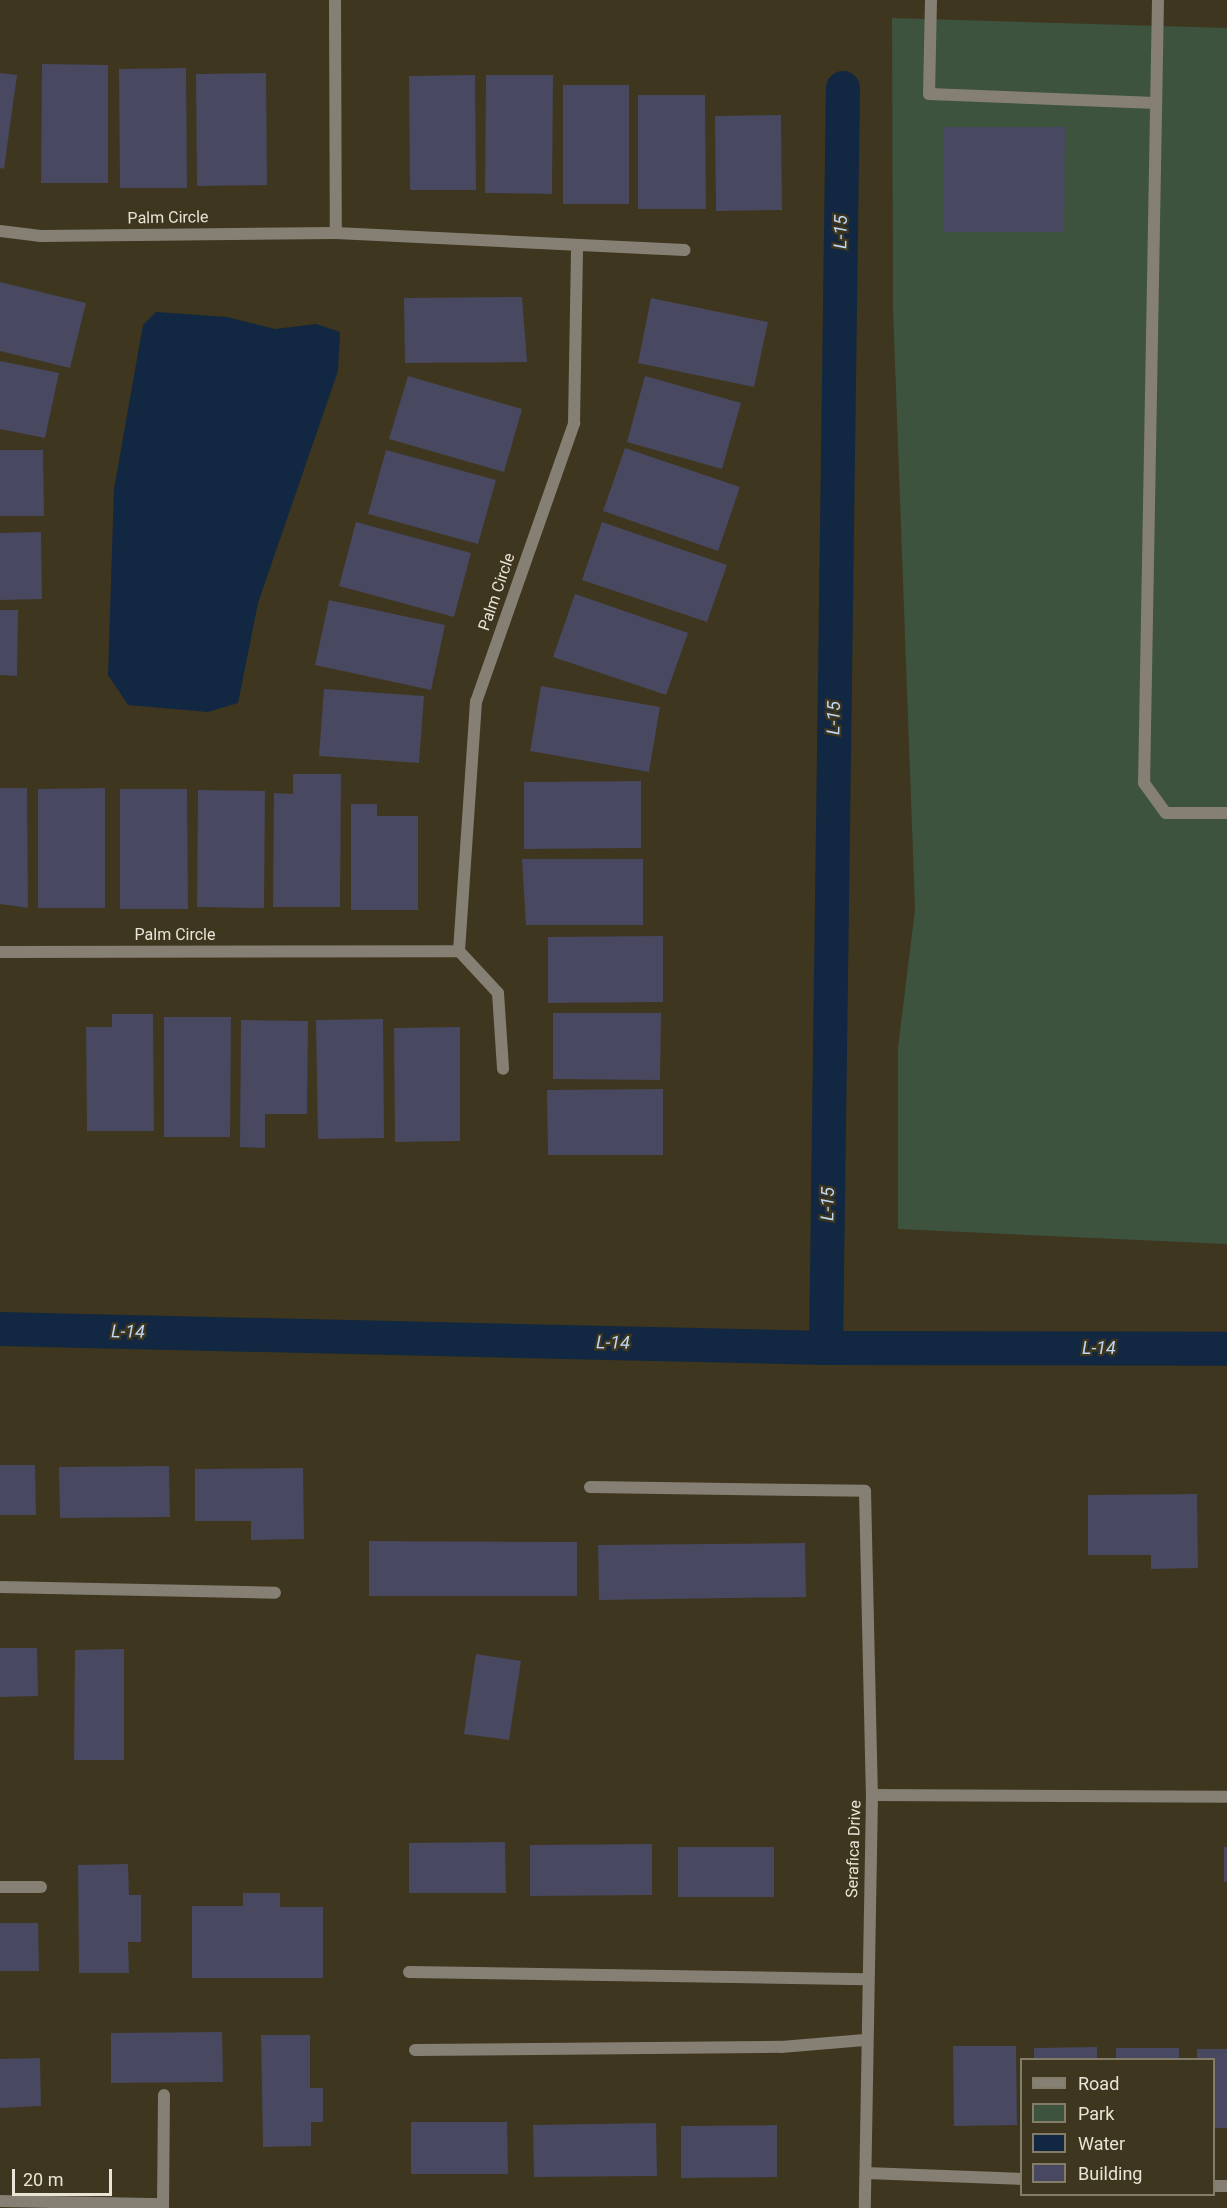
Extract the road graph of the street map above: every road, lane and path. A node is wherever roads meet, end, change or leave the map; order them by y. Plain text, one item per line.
1 (335, 0) edge
2 (931, 0) edge
3 (1158, 0) edge
4 (1156, 103) junction
5 (0, 231) edge
6 (336, 233) junction
7 (577, 248) junction
8 (685, 250) dead end
9 (1227, 813) edge
10 (459, 951) junction
11 (0, 952) edge
12 (502, 1069) dead end
13 (590, 1487) dead end
14 (0, 1587) edge
15 (275, 1593) dead end
16 (872, 1795) junction
17 (1227, 1797) edge
18 (0, 1887) edge
19 (41, 1887) dead end
20 (409, 1972) dead end
21 (865, 1979) junction
22 (865, 2040) junction
23 (415, 2050) dead end
24 (164, 2095) dead end
25 (866, 2173) junction
26 (1020, 2179) edge
27 (0, 2200) edge
28 (163, 2206) edge
29 (866, 2208) edge

1 - 6 street
2 - 4 street
3 - 4 street
4 - 9 street
5 - 6 street, Palm Circle
6 - 7 street, Palm Circle
7 - 8 street, Palm Circle
7 - 10 street, Palm Circle
10 - 11 street, Palm Circle
10 - 12 street
13 - 16 street, Serafica Drive
14 - 15 street
16 - 17 street
16 - 21 street, Serafica Drive
18 - 19 street
20 - 21 street
21 - 22 street, Serafica Drive
22 - 23 street
22 - 25 street, Serafica Drive
24 - 28 street
25 - 26 street
25 - 29 street, Serafica Drive
27 - 28 street

